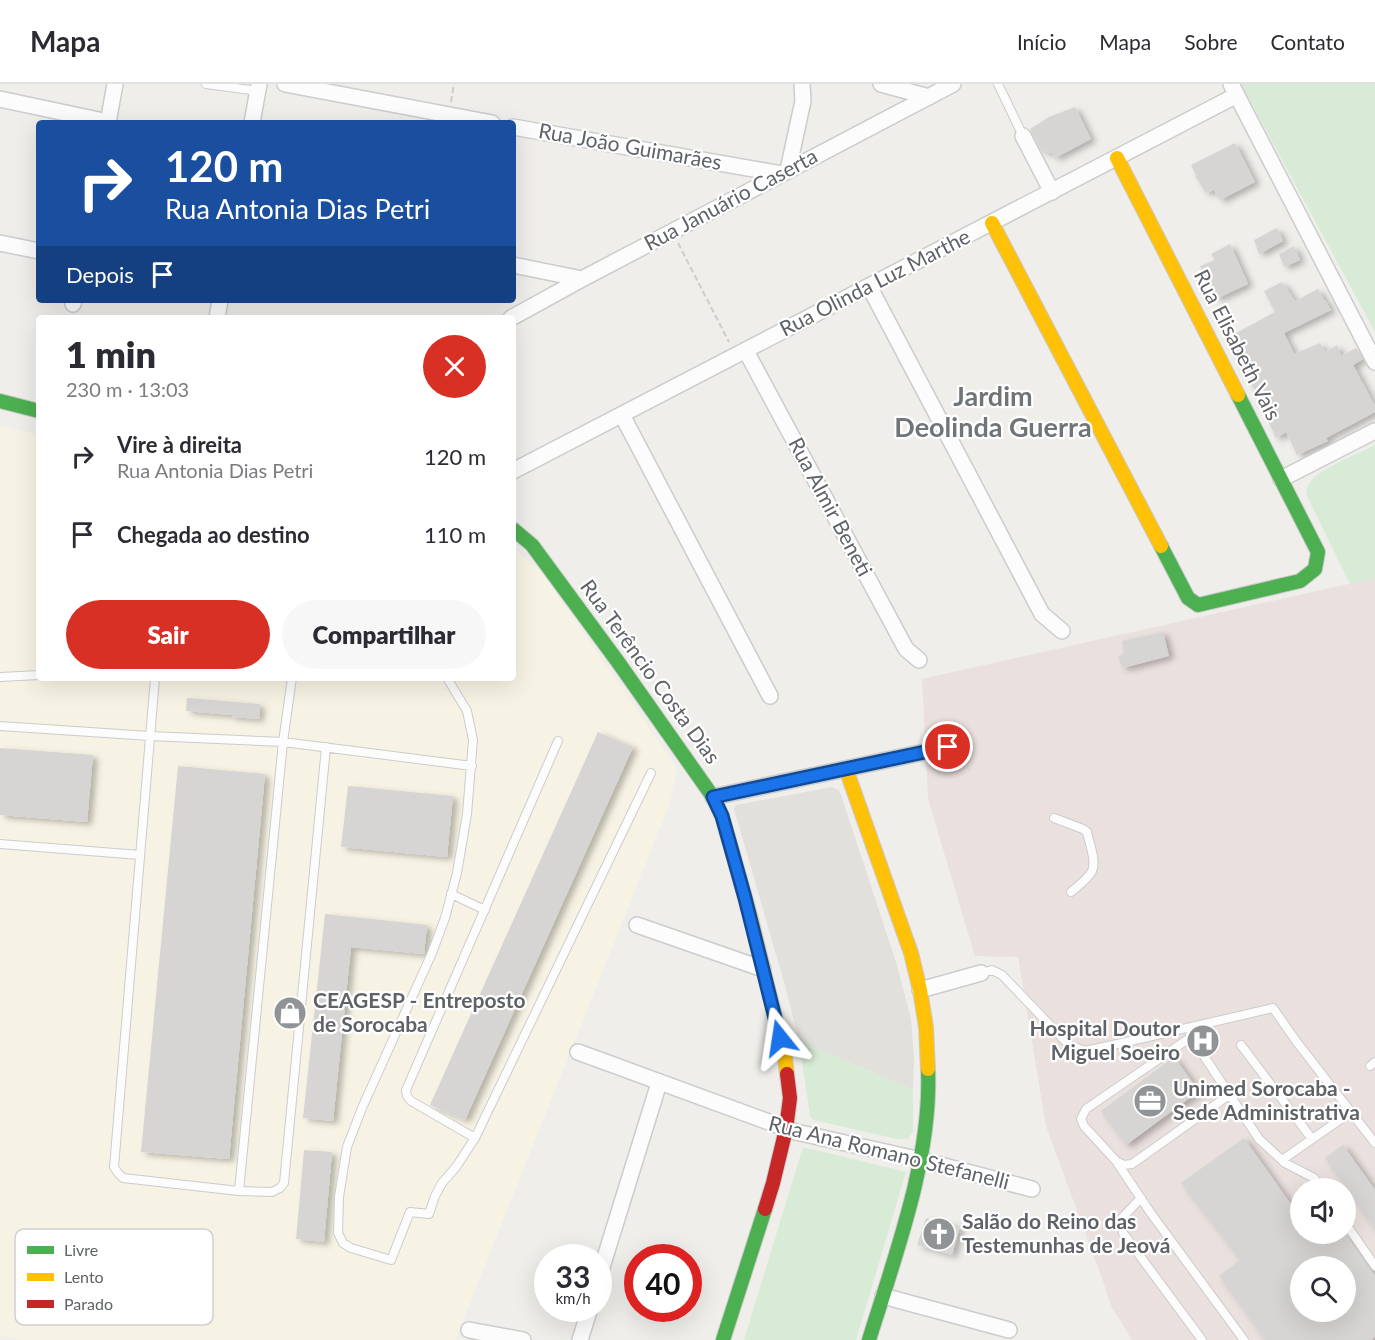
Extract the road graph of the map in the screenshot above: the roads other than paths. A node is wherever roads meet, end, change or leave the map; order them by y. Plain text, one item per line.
1 (115, 84) edge
2 (206, 84) edge
3 (285, 84) edge
4 (802, 84) edge
5 (881, 84) edge
6 (953, 84) edge
7 (998, 84) edge
8 (258, 87) edge
9 (1234, 90) edge
10 (929, 97) junction
11 (0, 99) edge
12 (99, 120) edge
13 (108, 120) edge
14 (252, 120) edge
15 (476, 120) edge
16 (516, 127) edge
17 (1023, 136) joint
18 (1117, 158) junction
19 (785, 172) junction
20 (1052, 192) junction
21 (992, 223) junction
22 (0, 243) edge
23 (36, 250) edge
24 (516, 266) edge
25 (582, 279) junction
26 (869, 286) junction
27 (516, 315) edge
28 (741, 353) junction
29 (1375, 362) edge
30 (0, 401) edge
31 (36, 410) edge
32 (622, 415) junction
33 (1375, 431) edge
34 (516, 469) edge
35 (1281, 478) junction
36 (516, 530) edge
37 (1062, 631) dead end
38 (919, 660) dead end
39 (36, 675) edge
40 (0, 677) edge
41 (155, 681) edge
42 (292, 681) edge
43 (449, 681) edge
44 (770, 696) dead end
45 (0, 726) edge
46 (150, 736) junction
47 (558, 741) dead end
48 (283, 742) junction
49 (326, 747) junction
50 (948, 747) dead end
51 (472, 766) junction
52 (846, 769) junction
53 (651, 773) dead end
54 (713, 797) junction
55 (1054, 818) dead end
56 (0, 844) edge
57 (140, 855) junction
58 (1071, 892) dead end
59 (451, 894) junction
60 (485, 909) junction
61 (637, 925) dead end
62 (763, 969) junction
63 (981, 973) joint
64 (920, 990) junction
65 (1186, 1028) junction
66 (1191, 1036) junction
67 (1241, 1045) dead end
68 (578, 1052) dead end
69 (659, 1083) junction
70 (1228, 1095) junction
71 (1351, 1112) junction
72 (786, 1129) junction
73 (475, 1138) junction
74 (1312, 1139) junction
75 (1375, 1143) edge
76 (921, 1160) junction
77 (1282, 1160) junction
78 (1117, 1162) junction
79 (1314, 1178) edge
80 (1032, 1189) dead end
81 (239, 1191) junction
82 (1141, 1198) junction
83 (1356, 1239) edge
84 (609, 1244) edge
85 (1375, 1247) edge
86 (1365, 1252) junction
87 (1375, 1266) edge
88 (883, 1296) junction
89 (586, 1322) edge
90 (469, 1329) dead end
91 (1009, 1330) dead end
92 (523, 1340) edge
93 (580, 1340) edge
94 (723, 1340) edge
95 (869, 1340) edge
96 (1202, 1340) edge
97 (1244, 1340) edge

1 - 13 street
2 - 8 lane
3 - 15 street
4 - 19 street
5 - 10 street
6 - 10 street, Rua Januário Caserta
7 - 17 lane
8 - 14 street
9 - 18 street, Rua Olinda Luz Marthe
9 - 29 street
10 - 19 street, Rua Januário Caserta
11 - 12 street
16 - 19 street, Rua João Guimarães
17 - 20 street
18 - 20 street, Rua Olinda Luz Marthe
18 - 35 street, Rua Elisabeth Vais
19 - 25 street, Rua Januário Caserta
20 - 21 street, Rua Olinda Luz Marthe
21 - 26 street, Rua Olinda Luz Marthe
21 - 35 street, Rua Elisabeth Vais
22 - 23 street
24 - 25 street
25 - 27 street, Rua Januário Caserta
26 - 28 street, Rua Olinda Luz Marthe
26 - 37 street
28 - 32 street, Rua Olinda Luz Marthe
28 - 38 street, Rua Almir Beneti
30 - 31 street
32 - 34 street, Rua Olinda Luz Marthe
32 - 44 street
33 - 35 street
36 - 54 street, Rua Terêncio Costa Dias
39 - 40 lane
41 - 46 lane
42 - 48 lane
43 - 51 lane
45 - 46 lane
46 - 48 lane
46 - 57 lane
47 - 60 lane
48 - 49 lane
48 - 81 lane
49 - 51 lane
49 - 81 lane
50 - 52 street
51 - 59 lane
52 - 54 street
52 - 64 street
53 - 73 lane
54 - 62 street, Rua Terêncio Costa Dias
55 - 58 lane
56 - 57 lane
57 - 81 lane
59 - 60 lane
59 - 73 lane
60 - 73 lane
61 - 62 street
62 - 72 street, Rua Terêncio Costa Dias
63 - 64 street
63 - 65 lane
64 - 76 street
65 - 66 lane
65 - 71 lane
66 - 70 lane
66 - 78 lane
67 - 74 lane
68 - 69 street, Rua Ana Romano Stefanelli
69 - 72 street, Rua Ana Romano Stefanelli
69 - 84 street
70 - 77 lane
70 - 78 lane
71 - 74 lane
71 - 75 lane
72 - 76 street, Rua Ana Romano Stefanelli
72 - 94 street, Rua Terêncio Costa Dias
74 - 77 lane
76 - 80 street, Rua Ana Romano Stefanelli
76 - 88 street
77 - 79 lane
78 - 82 lane
82 - 96 lane
82 - 97 lane
83 - 86 lane
85 - 86 lane
86 - 87 lane
88 - 91 street
88 - 95 street
89 - 93 street
90 - 92 street

